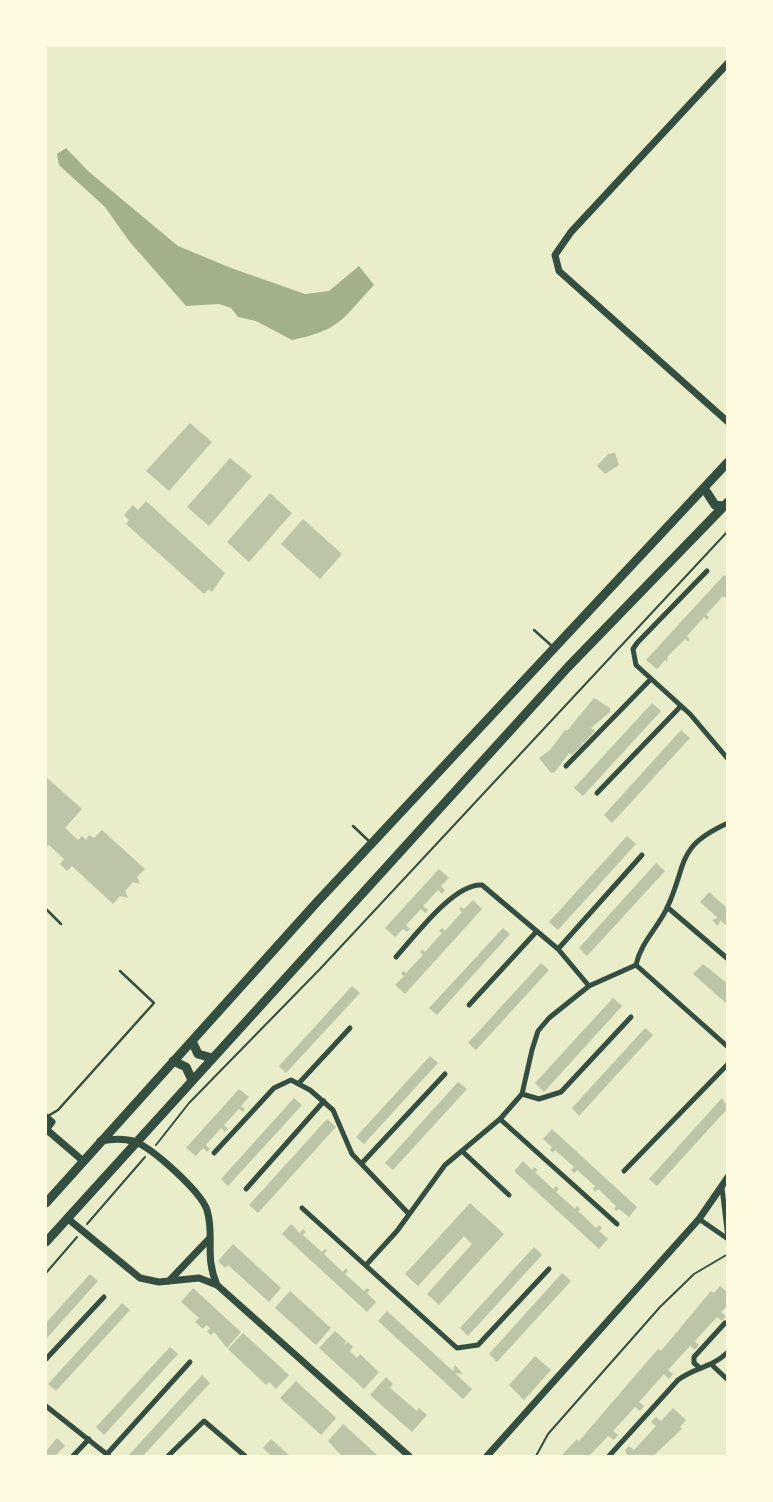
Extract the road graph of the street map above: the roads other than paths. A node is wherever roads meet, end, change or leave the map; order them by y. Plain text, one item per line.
1 (727, 63) edge
2 (727, 422) edge
3 (727, 462) edge
4 (704, 488) junction
5 (725, 504) edge
6 (707, 572) dead end
7 (534, 630) dead end
8 (555, 649) junction
9 (651, 679) junction
10 (681, 706) junction
11 (727, 759) edge
12 (566, 766) dead end
13 (597, 793) dead end
14 (727, 823) edge
15 (353, 826) dead end
16 (373, 844) junction
17 (642, 855) dead end
18 (667, 907) junction
19 (46, 909) edge
20 (61, 924) dead end
21 (537, 931) junction
22 (558, 949) junction
23 (396, 957) dead end
24 (727, 959) edge
25 (636, 965) junction
26 (120, 971) dead end
27 (589, 986) junction
28 (469, 1006) dead end
29 (631, 1017) dead end
30 (350, 1028) dead end
31 (192, 1041) junction
32 (727, 1047) edge
33 (212, 1058) junction
34 (173, 1061) junction
35 (727, 1064) edge
36 (445, 1074) dead end
37 (192, 1080) junction
38 (299, 1083) junction
39 (522, 1094) junction
40 (324, 1101) junction
41 (58, 1110) junction
42 (500, 1119) junction
43 (48, 1124) edge
44 (100, 1141) junction
45 (136, 1142) junction
46 (462, 1151) junction
47 (214, 1153) dead end
48 (82, 1160) junction
49 (362, 1163) junction
50 (624, 1171) dead end
51 (727, 1177) edge
52 (722, 1188) junction
53 (246, 1189) dead end
54 (509, 1195) dead end
55 (46, 1203) edge
56 (302, 1208) dead end
57 (408, 1213) junction
58 (67, 1218) junction
59 (699, 1219) junction
60 (617, 1224) dead end
61 (210, 1239) junction
62 (727, 1239) edge
63 (46, 1242) edge
64 (366, 1265) junction
65 (549, 1269) dead end
66 (169, 1281) junction
67 (217, 1285) junction
68 (104, 1297) dead end
69 (725, 1322) dead end
70 (727, 1352) edge
71 (46, 1359) edge
72 (190, 1362) dead end
73 (713, 1366) junction
74 (700, 1368) junction
75 (727, 1380) edge
76 (46, 1406) edge
77 (89, 1439) junction
78 (493, 1454) edge
79 (108, 1455) edge
80 (73, 1457) edge
81 (168, 1457) edge
82 (245, 1457) edge
83 (409, 1457) edge
84 (487, 1457) edge
85 (610, 1457) edge

1 - 2 street
3 - 4 main road
4 - 5 main road
4 - 8 main road
5 - 33 main road
6 - 9 street
7 - 8 lane
8 - 16 main road
9 - 10 street
9 - 12 street
10 - 11 street
10 - 13 street
14 - 18 street
15 - 16 lane
16 - 31 main road
17 - 22 street
18 - 24 street
18 - 25 street
19 - 20 lane
21 - 22 street
21 - 23 street
21 - 28 street
22 - 27 street
25 - 27 street
25 - 32 street
26 - 41 lane
27 - 39 street
29 - 39 street
30 - 38 street
31 - 33 main road
31 - 34 main road
33 - 37 main road
34 - 37 main road
34 - 44 main road
35 - 50 street
36 - 49 street
37 - 45 main road
38 - 40 street
38 - 47 street
39 - 42 street
40 - 49 street
40 - 53 street
41 - 43 lane
41 - 43 lane
42 - 46 street
42 - 60 street
43 - 48 street
44 - 45 street
44 - 48 main road
45 - 58 main road
45 - 61 street
46 - 54 street
46 - 57 street
48 - 55 main road
49 - 57 street
51 - 52 street
52 - 59 street
52 - 62 street
56 - 64 street
57 - 64 street
58 - 63 main road
58 - 66 street
59 - 62 street
59 - 78 street
61 - 66 street
61 - 67 street
64 - 65 street
66 - 67 street
67 - 83 street
68 - 71 street
69 - 74 street
70 - 73 street
72 - 79 street
73 - 74 street
73 - 75 street
74 - 85 street
76 - 77 street
77 - 79 street
77 - 80 street
78 - 84 street
81 - 82 street

